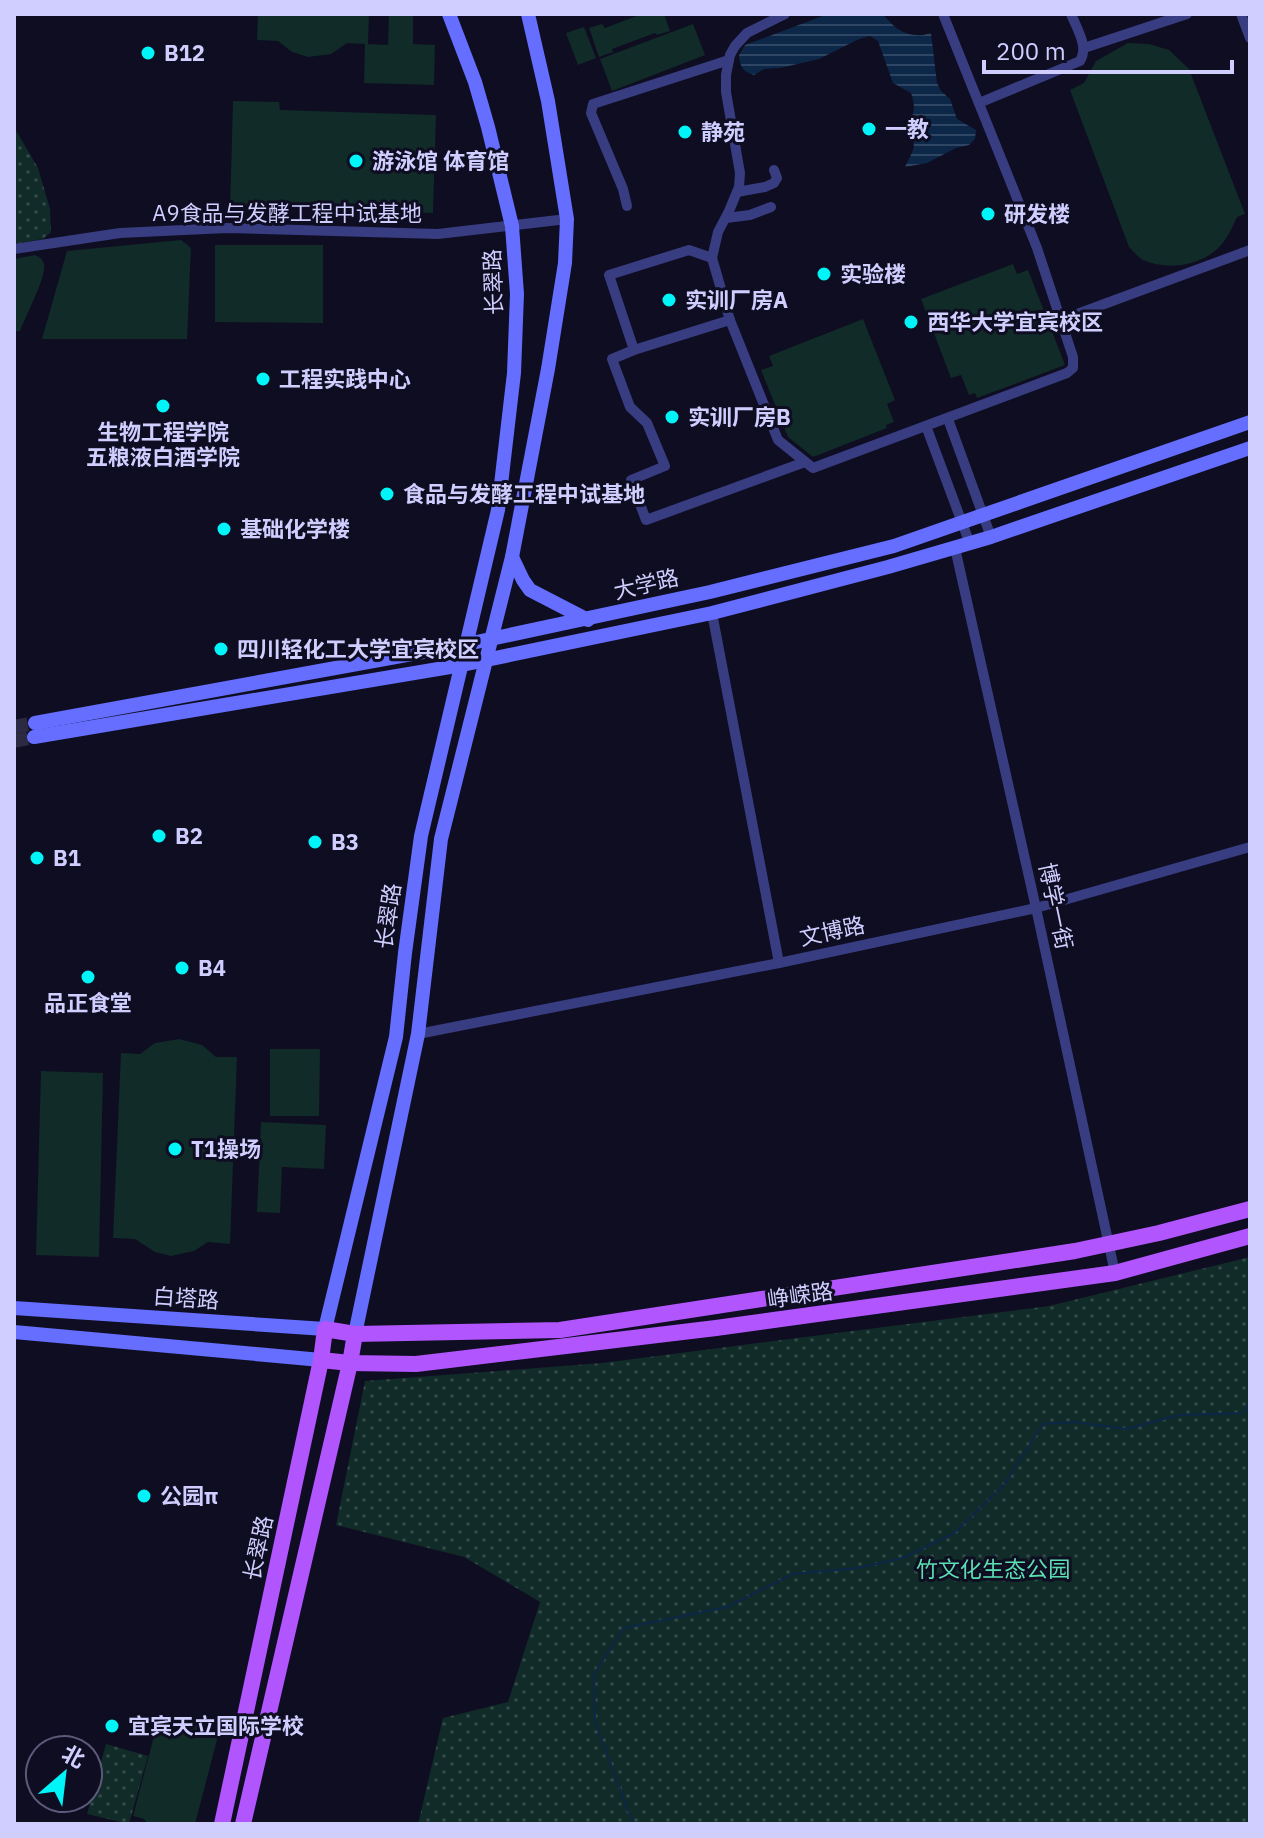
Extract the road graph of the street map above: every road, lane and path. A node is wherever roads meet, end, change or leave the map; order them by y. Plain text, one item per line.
1 (449, 14) edge
2 (528, 14) edge
3 (943, 14) edge
4 (1071, 14) edge
5 (1187, 14) edge
6 (1241, 14) edge
7 (779, 15) edge
8 (1250, 38) edge
9 (1084, 48) junction
10 (729, 60) junction
11 (979, 103) junction
12 (774, 170) dead end
13 (737, 192) junction
14 (627, 206) dead end
15 (771, 207) dead end
16 (726, 218) junction
17 (567, 219) junction
18 (512, 226) junction
19 (14, 249) edge
20 (1250, 250) edge
21 (712, 258) junction
22 (730, 320) junction
23 (1061, 320) junction
24 (634, 350) junction
25 (948, 419) junction
26 (1250, 422) edge
27 (926, 426) junction
28 (1250, 448) edge
29 (805, 462) junction
30 (984, 516) junction
31 (963, 522) junction
32 (991, 537) junction
33 (970, 544) junction
34 (955, 548) junction
35 (512, 557) junction
36 (712, 613) junction
37 (588, 620) junction
38 (491, 639) junction
39 (467, 644) junction
40 (485, 661) junction
41 (462, 665) junction
42 (1250, 847) edge
43 (1036, 908) junction
44 (779, 963) junction
45 (418, 1034) junction
46 (1250, 1209) edge
47 (1250, 1236) edge
48 (1109, 1242) junction
49 (1115, 1273) junction
50 (14, 1308) edge
51 (325, 1329) junction
52 (14, 1332) edge
53 (355, 1334) junction
54 (321, 1360) junction
55 (350, 1363) junction
56 (222, 1824) edge
57 (243, 1824) edge

1 - 18 main road, 长翠路
2 - 17 main road, 长翠路
3 - 11 street
4 - 9 street
5 - 9 street
6 - 8 street
7 - 10 street
9 - 11 street
10 - 13 street
10 - 14 street
11 - 23 street
12 - 13 street
13 - 16 street
15 - 16 street
16 - 21 street
17 - 18 street, A9食品与发酵工程中试基地
17 - 35 main road, 长翠路
18 - 19 street, A9食品与发酵工程中试基地
18 - 39 main road, 长翠路
20 - 23 street
21 - 22 street
21 - 24 street
22 - 24 street
22 - 29 street
23 - 25 street
24 - 29 street
25 - 27 street
25 - 30 street
26 - 30 main road, 大学路
27 - 29 street
27 - 31 street
28 - 32 main road, 大学路
30 - 31 main road, 大学路
30 - 32 street
31 - 33 street
31 - 37 main road, 大学路
32 - 33 main road, 大学路
33 - 34 main road, 大学路
34 - 36 main road, 大学路
34 - 43 street, 博学一街
35 - 37 main road
35 - 38 main road, 长翠路
36 - 40 main road, 大学路
36 - 44 street
37 - 38 main road, 大学路
38 - 39 main road, 大学路
38 - 40 main road, 长翠路
39 - 41 main road, 长翠路
39 - 41 main road, 大学路
40 - 41 main road, 大学路
40 - 45 main road, 长翠路
41 - 51 main road, 长翠路
42 - 43 street, 文博路
43 - 44 street, 文博路
43 - 48 street, 博学一街
44 - 45 street, 文博路
45 - 53 main road, 长翠路
46 - 48 main road, 峥嵘路
47 - 49 main road, 峥嵘路
48 - 49 street, 博学一街
48 - 53 main road, 峥嵘路
49 - 55 main road, 峥嵘路
50 - 51 main road, 白塔路
51 - 53 main road, 白塔路
51 - 54 main road, 长翠路
52 - 54 main road
53 - 55 main road, 长翠路
54 - 55 main road
54 - 56 main road, 长翠路
55 - 57 main road, 长翠路

